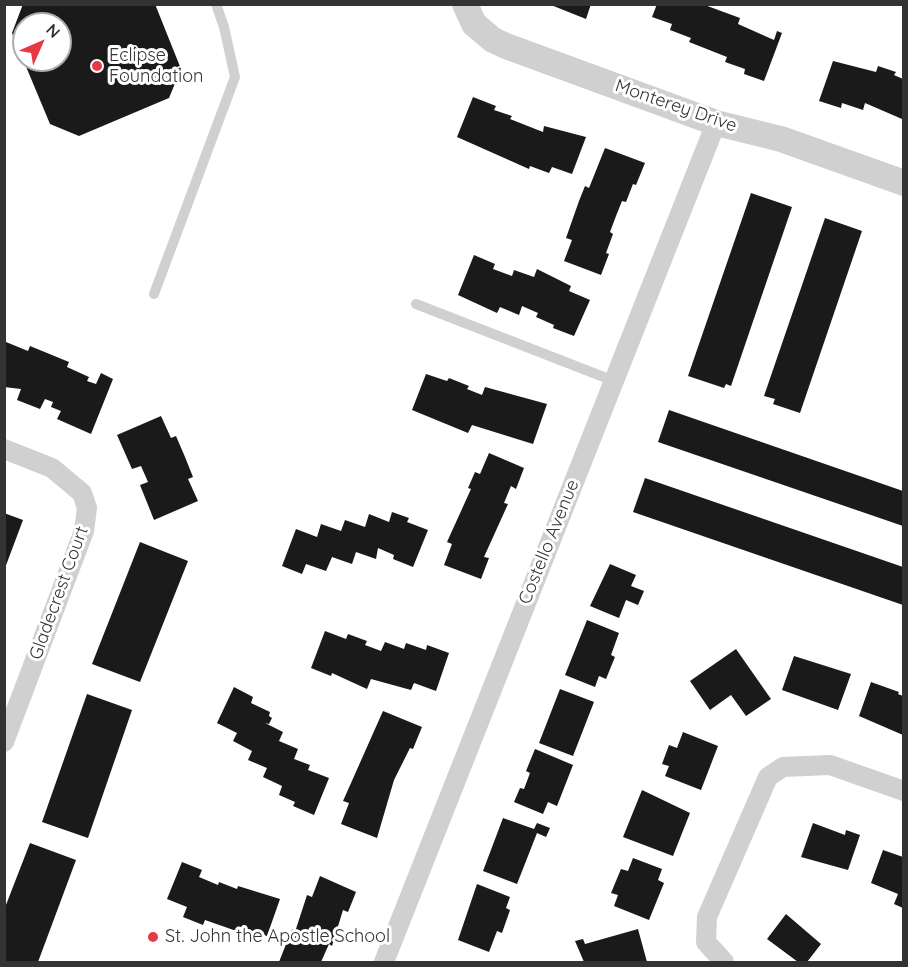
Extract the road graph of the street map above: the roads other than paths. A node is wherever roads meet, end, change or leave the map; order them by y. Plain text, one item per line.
1 (216, 4) edge
2 (465, 4) edge
3 (716, 123) junction
4 (903, 183) edge
5 (154, 294) dead end
6 (416, 304) dead end
7 (614, 381) junction
8 (4, 450) edge
9 (4, 742) edge
10 (903, 791) edge
11 (384, 963) edge
12 (724, 963) edge

1 - 5 lane
2 - 3 street, Monterey Drive
3 - 4 street, Monterey Drive
3 - 7 street, Costello Avenue
6 - 7 lane
7 - 11 street, Costello Avenue
8 - 9 street, Gladecrest Court
10 - 12 street

